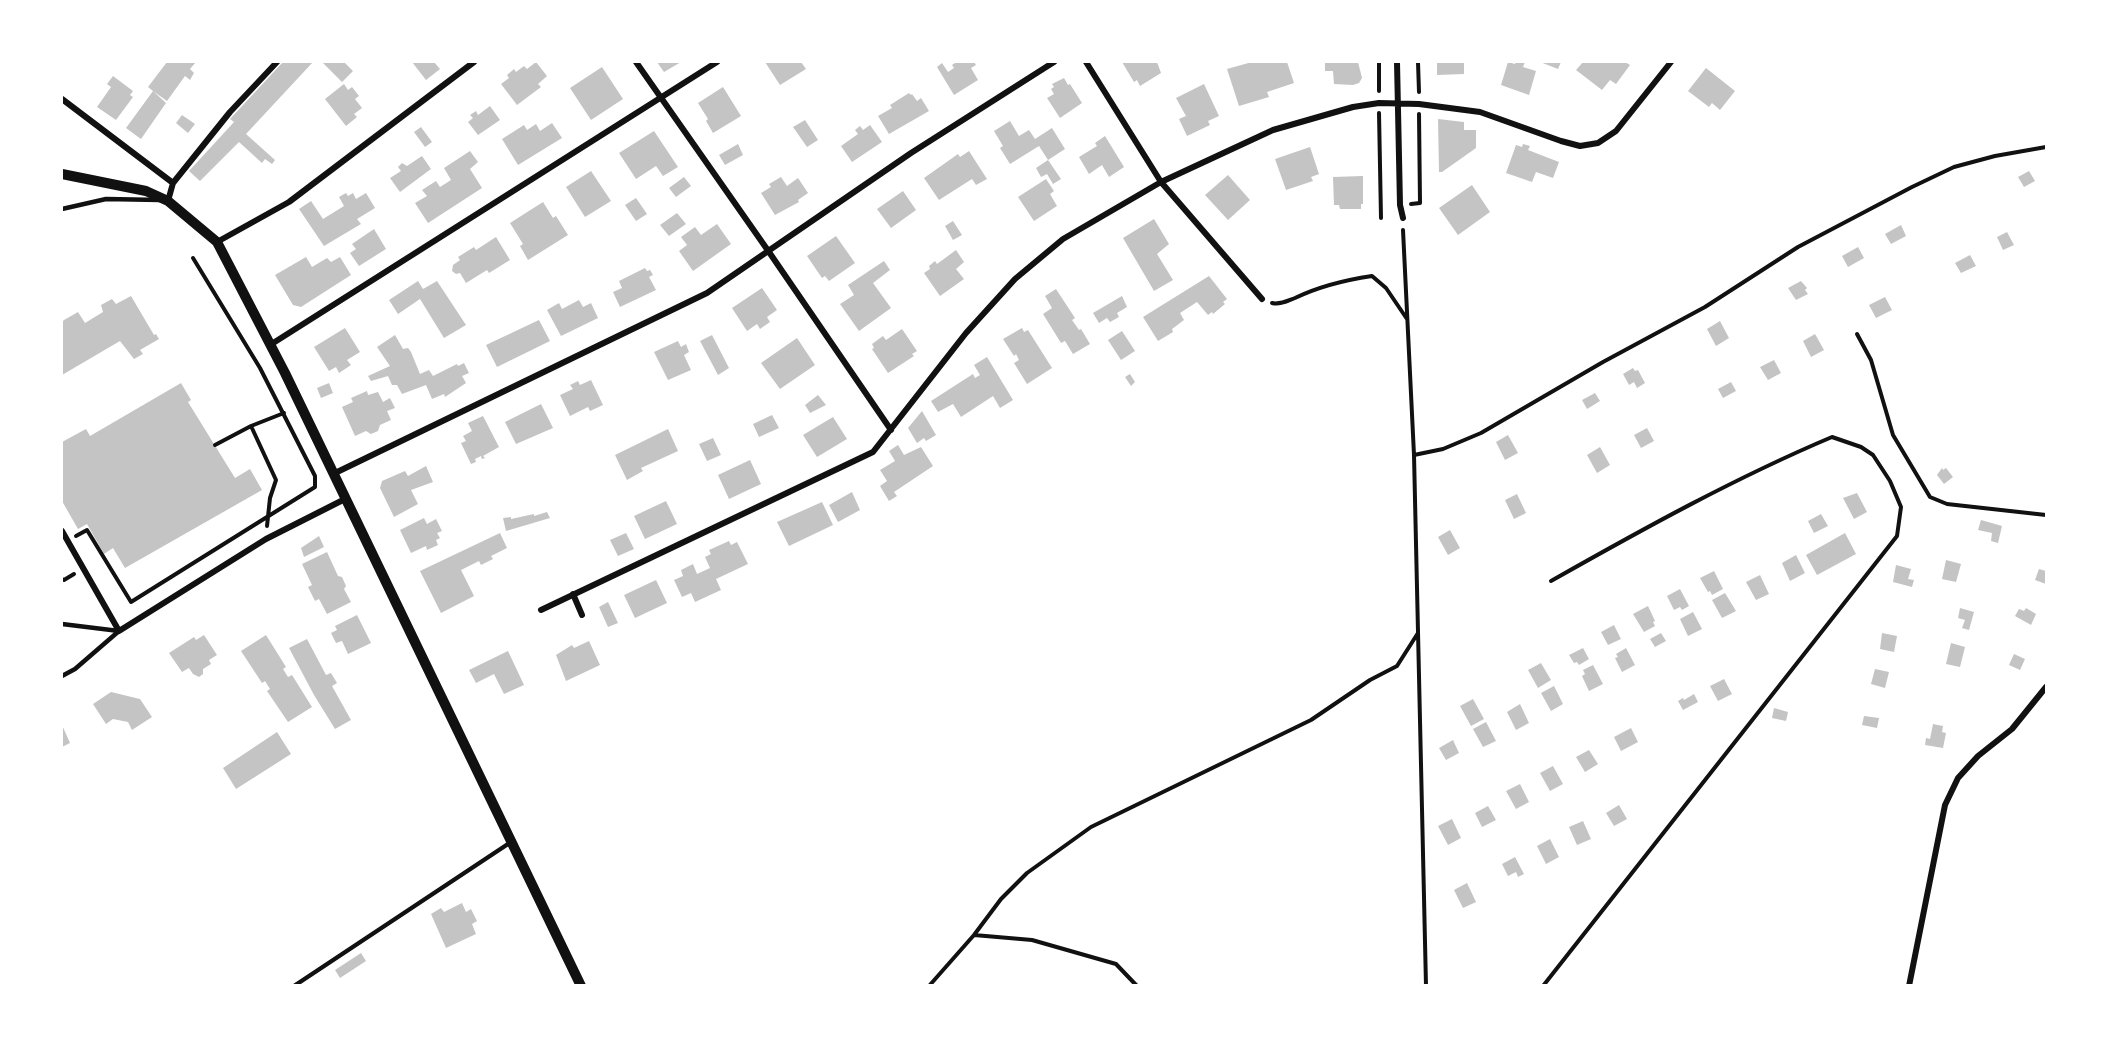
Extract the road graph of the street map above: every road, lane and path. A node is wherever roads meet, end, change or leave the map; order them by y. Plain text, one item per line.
1 (277, 62) edge
2 (474, 62) edge
3 (636, 62) edge
4 (717, 62) edge
5 (1054, 62) edge
6 (1086, 62) edge
7 (1379, 62) edge
8 (1397, 62) edge
9 (1418, 62) edge
10 (1671, 62) edge
11 (660, 97) junction
12 (62, 99) edge
13 (1397, 102) junction
14 (1379, 103) junction
15 (1419, 104) junction
16 (2046, 147) edge
17 (62, 174) edge
18 (1161, 182) junction
19 (173, 183) junction
20 (168, 201) junction
21 (1420, 203) dead end
22 (62, 209) edge
23 (1381, 218) dead end
24 (1402, 218) joint
25 (217, 242) junction
26 (769, 252) junction
27 (192, 258) dead end
28 (1262, 298) joint
29 (1407, 320) junction
30 (1857, 334) dead end
31 (270, 345) junction
32 (284, 413) junction
33 (251, 426) junction
34 (891, 430) junction
35 (215, 445) dead end
36 (1414, 455) junction
37 (332, 474) junction
38 (345, 499) junction
39 (2046, 515) edge
40 (268, 516) junction
41 (87, 530) dead end
42 (62, 531) edge
43 (266, 539) junction
44 (1551, 581) dead end
45 (573, 594) junction
46 (541, 609) dead end
47 (582, 615) dead end
48 (62, 624) edge
49 (119, 631) junction
50 (1419, 632) junction
51 (62, 676) edge
52 (2046, 687) edge
53 (512, 842) junction
54 (974, 934) junction
55 (294, 986) edge
56 (581, 986) edge
57 (929, 986) edge
58 (1137, 986) edge
59 (1426, 986) edge
60 (1543, 986) edge
61 (1909, 986) edge

1 - 19 street
2 - 25 street
3 - 11 street
4 - 11 street
5 - 26 street
6 - 18 street
7 - 14 path
8 - 13 street
9 - 15 path
10 - 15 street
11 - 26 street
11 - 31 street
12 - 19 street
13 - 14 street
13 - 15 street
13 - 24 street
14 - 18 street
14 - 23 path
15 - 21 path
16 - 36 path
17 - 20 street
18 - 28 street
18 - 34 street
19 - 20 street
20 - 22 lane
20 - 25 street
24 - 29 path
25 - 31 street
26 - 34 street
26 - 37 street
27 - 32 path
28 - 29 path
29 - 36 path
30 - 39 path
31 - 37 street
32 - 33 path
32 - 40 path
33 - 35 path
33 - 40 path
34 - 45 street
36 - 50 path
37 - 38 street
38 - 43 street
38 - 53 street
40 - 41 path
40 - 43 path
42 - 49 street
43 - 49 street
44 - 60 path
45 - 46 street
45 - 47 street
48 - 49 lane
49 - 51 lane
50 - 54 path
50 - 59 path
52 - 61 street
53 - 55 lane
53 - 56 street
54 - 57 path
54 - 58 path

